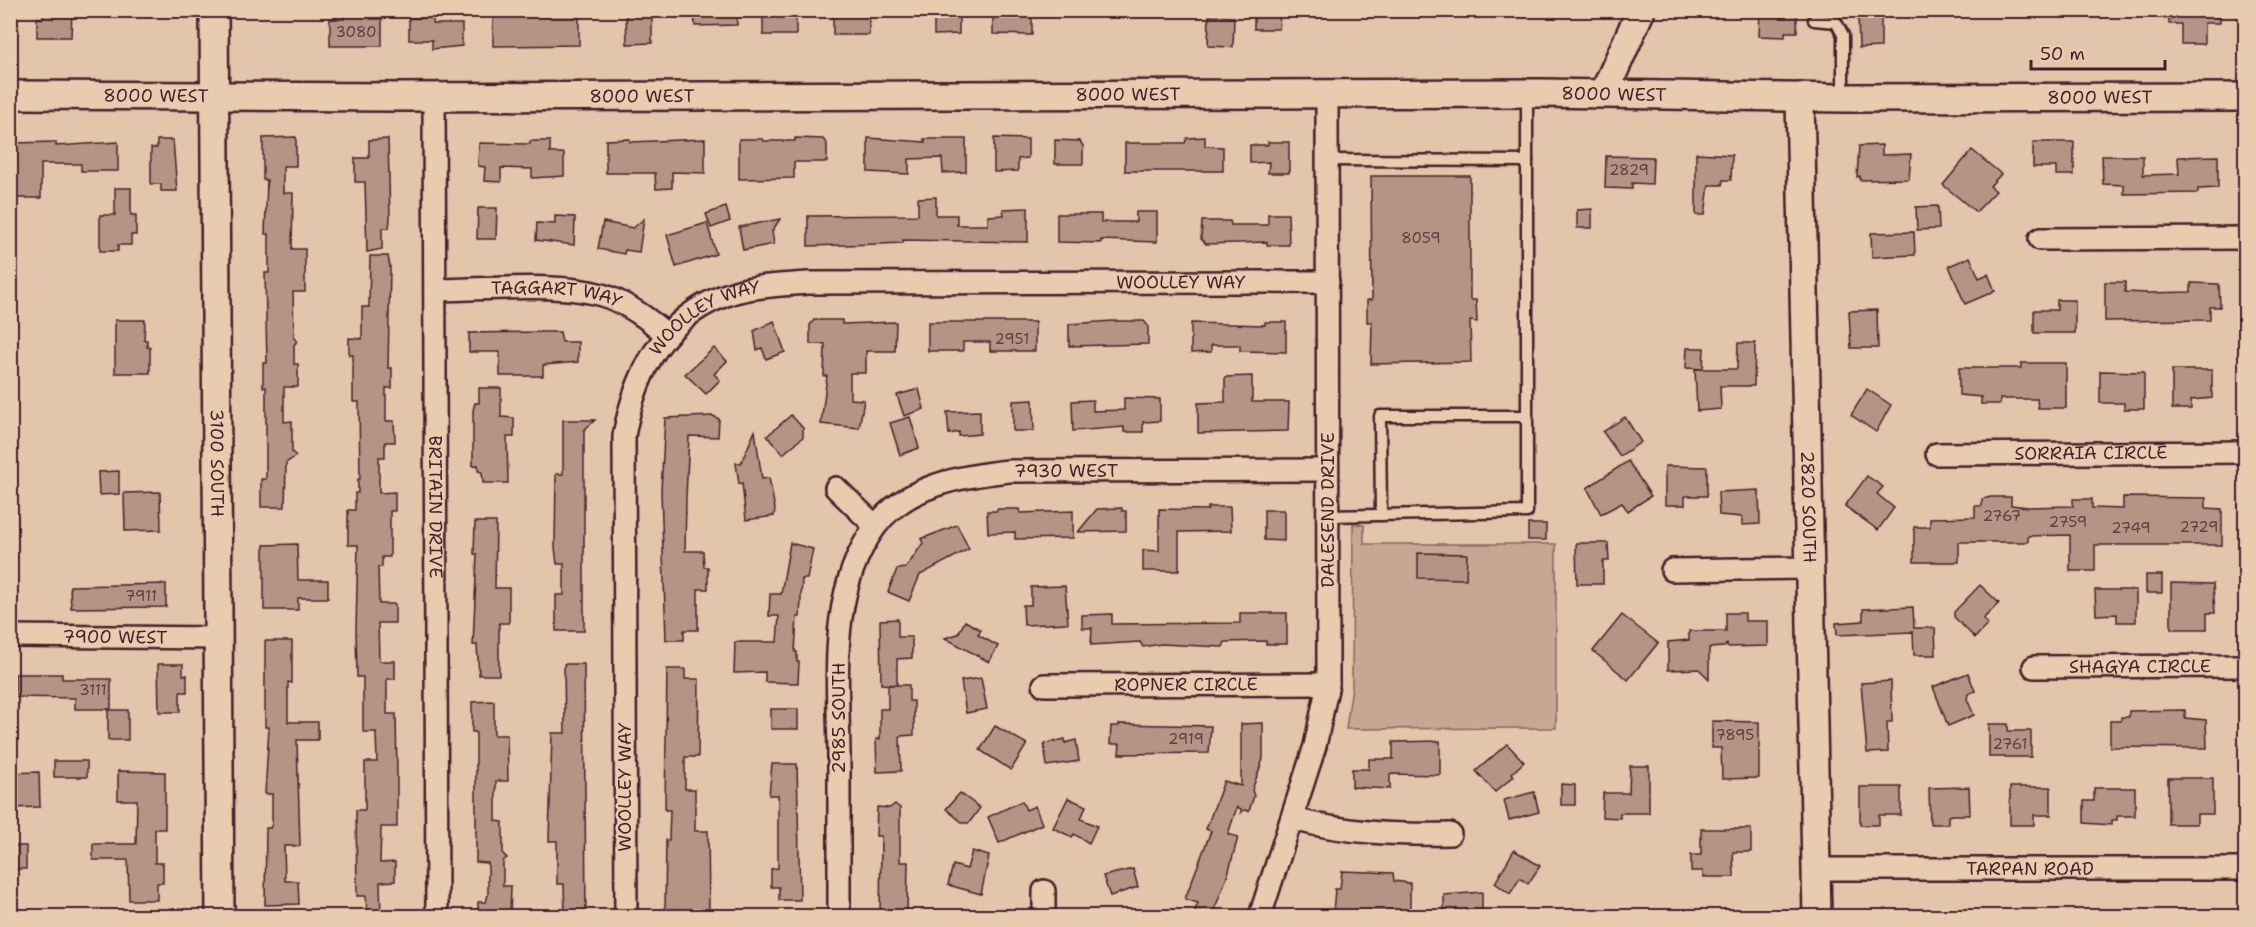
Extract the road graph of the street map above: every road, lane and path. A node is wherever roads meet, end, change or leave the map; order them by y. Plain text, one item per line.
1 (214, 10) edge
2 (1641, 10) edge
3 (1814, 20) dead end
4 (1527, 93) junction
5 (1604, 93) junction
6 (1328, 94) junction
7 (10, 95) edge
8 (215, 96) junction
9 (434, 97) junction
10 (1800, 97) junction
11 (2246, 97) edge
12 (1843, 98) junction
13 (1327, 160) junction
14 (1527, 161) junction
15 (2246, 238) edge
16 (2040, 239) dead end
17 (1328, 282) junction
18 (435, 290) junction
19 (666, 334) junction
20 (1527, 416) junction
21 (2246, 452) edge
22 (1937, 454) dead end
23 (1328, 470) junction
24 (836, 488) dead end
25 (1381, 515) junction
26 (1328, 516) junction
27 (875, 526) junction
28 (1808, 568) junction
29 (1672, 570) dead end
30 (10, 636) edge
31 (219, 638) junction
32 (2246, 666) edge
33 (2034, 667) dead end
34 (1328, 684) junction
35 (1044, 685) dead end
36 (1293, 819) junction
37 (1450, 834) dead end
38 (2246, 868) edge
39 (1816, 869) junction
40 (1044, 891) dead end
41 (220, 916) edge
42 (437, 916) edge
43 (626, 916) edge
44 (839, 916) edge
45 (1044, 916) edge
46 (1260, 916) edge
47 (1817, 916) edge

1 - 8 street, 3100 SOUTH
2 - 5 street
3 - 12 lane
4 - 5 street, 8000 WEST
4 - 6 street, 8000 WEST
4 - 14 lane
5 - 10 street, 8000 WEST
6 - 9 street, 8000 WEST
6 - 13 street, DALESEND DRIVE
7 - 8 street, 8000 WEST
8 - 9 street, 8000 WEST
8 - 31 street, 3100 SOUTH
9 - 18 street, BRITAIN DRIVE
10 - 12 street, 8000 WEST
10 - 28 street, 2820 SOUTH
11 - 12 street, 8000 WEST
13 - 14 lane
13 - 17 street, DALESEND DRIVE
14 - 20 lane
15 - 16 street
17 - 19 street, WOOLLEY WAY
17 - 23 street, DALESEND DRIVE
18 - 19 street, TAGGART WAY
18 - 42 street, BRITAIN DRIVE
19 - 43 street, WOOLLEY WAY
20 - 25 lane
20 - 25 lane
21 - 22 street, SORRAIA CIRCLE
23 - 26 street, DALESEND DRIVE
23 - 27 street, 7930 WEST
24 - 27 street
25 - 26 lane
26 - 34 street, DALESEND DRIVE
27 - 44 street, 2985 SOUTH
28 - 29 street
28 - 39 street, 2820 SOUTH
30 - 31 street, 7900 WEST
31 - 41 street, 3100 SOUTH
32 - 33 street, SHAGYA CIRCLE
34 - 35 street, ROPNER CIRCLE
34 - 36 street, DALESEND DRIVE
36 - 37 street
36 - 46 street, DALESEND DRIVE
38 - 39 street, TARPAN ROAD
39 - 47 street, 2820 SOUTH
40 - 45 street

